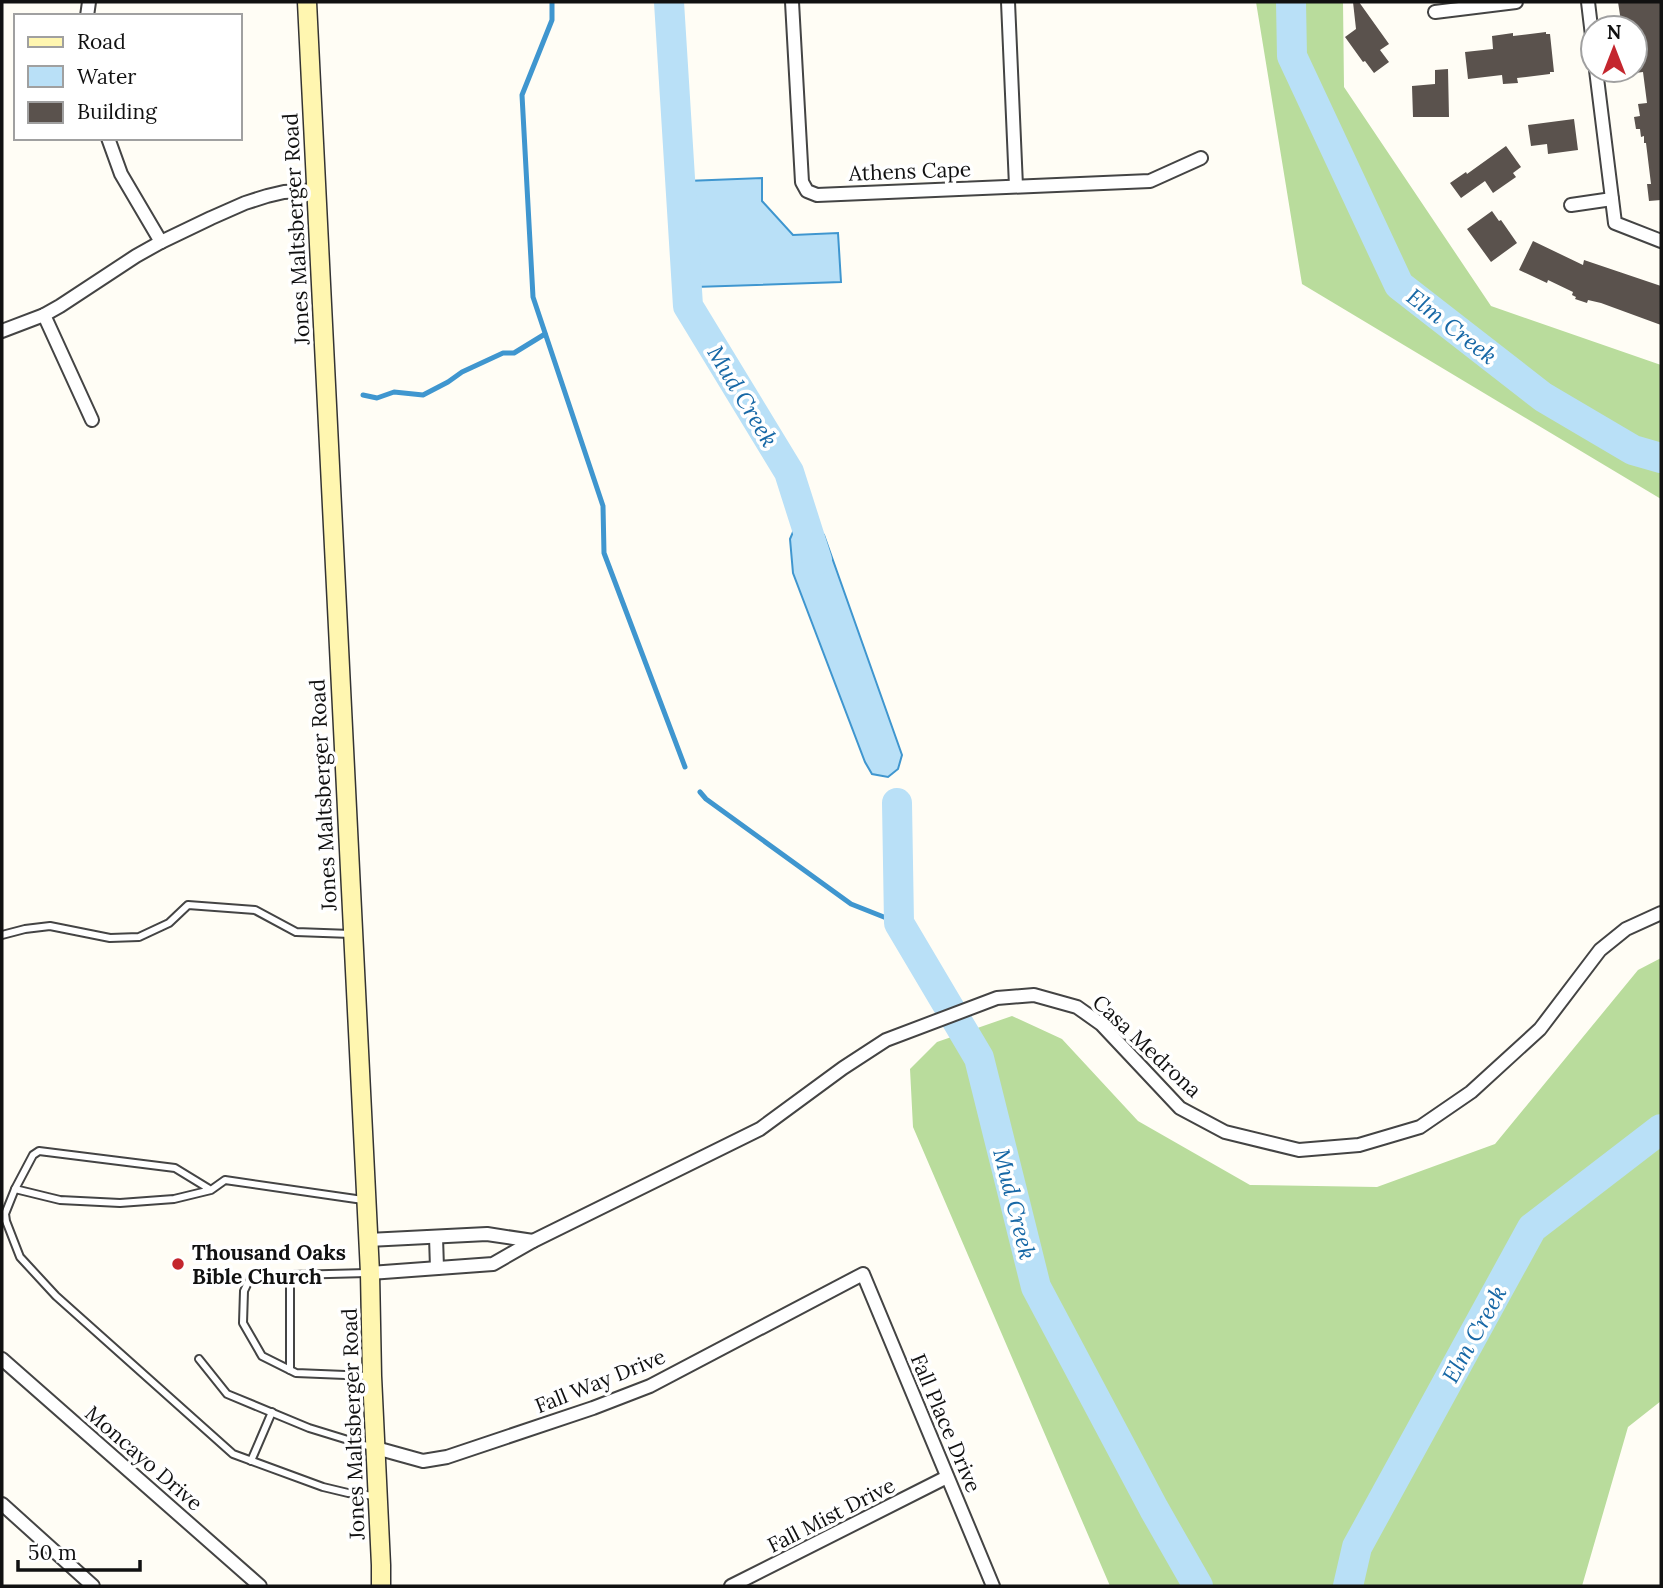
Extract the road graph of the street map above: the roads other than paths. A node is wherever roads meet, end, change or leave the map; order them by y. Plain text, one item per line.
1 (307, 2) edge
2 (792, 2) edge
3 (1008, 2) edge
4 (1516, 2) edge
5 (1435, 12) dead end
6 (1598, 84) edge
7 (109, 140) edge
8 (1201, 158) dead end
9 (1016, 186) junction
10 (318, 190) junction
11 (1612, 199) junction
12 (1571, 205) dead end
13 (1661, 241) edge
14 (161, 242) junction
15 (44, 315) junction
16 (2, 331) edge
17 (92, 420) dead end
18 (1661, 913) edge
19 (4, 933) edge
20 (352, 934) junction
21 (15, 1189) junction
22 (211, 1190) junction
23 (365, 1200) junction
24 (436, 1237) junction
25 (368, 1240) junction
26 (533, 1241) junction
27 (438, 1268) junction
28 (370, 1273) junction
29 (863, 1274) joint
30 (290, 1276) junction
31 (2, 1359) edge
32 (199, 1359) dead end
33 (290, 1370) junction
34 (372, 1376) junction
35 (272, 1412) junction
36 (376, 1448) junction
37 (251, 1461) junction
38 (947, 1477) junction
39 (377, 1497) junction
40 (2, 1504) edge
41 (93, 1586) edge
42 (260, 1586) edge
43 (381, 1586) edge
44 (731, 1586) edge
45 (993, 1586) edge

1 - 10 main road, Jones Maltsberger Road
2 - 9 street, Athens Cape
3 - 9 street
4 - 5 street
6 - 11 street
7 - 14 street
8 - 9 street, Athens Cape
10 - 14 street
10 - 20 main road, Jones Maltsberger Road
11 - 12 street
11 - 13 street
14 - 15 street
15 - 16 street
15 - 17 street
18 - 26 street, Casa Medrona
19 - 20 lane
20 - 23 main road, Jones Maltsberger Road
21 - 22 lane
21 - 22 lane
21 - 37 lane
22 - 23 lane
23 - 25 main road, Jones Maltsberger Road
24 - 25 street
24 - 26 street
24 - 27 street
25 - 28 main road, Jones Maltsberger Road
26 - 27 street, Casa Medrona
27 - 28 street, Casa Medrona
28 - 30 lane
28 - 34 main road, Jones Maltsberger Road
29 - 36 street, Fall Way Drive
29 - 38 street, Fall Place Drive
30 - 33 lane
30 - 33 lane
31 - 42 street, Moncayo Drive
32 - 35 lane
33 - 34 lane
34 - 36 main road, Jones Maltsberger Road
35 - 36 lane
35 - 37 lane
36 - 39 main road, Jones Maltsberger Road
37 - 39 lane
38 - 44 street, Fall Mist Drive
38 - 45 street, Fall Place Drive
39 - 43 main road, Jones Maltsberger Road
40 - 41 street

